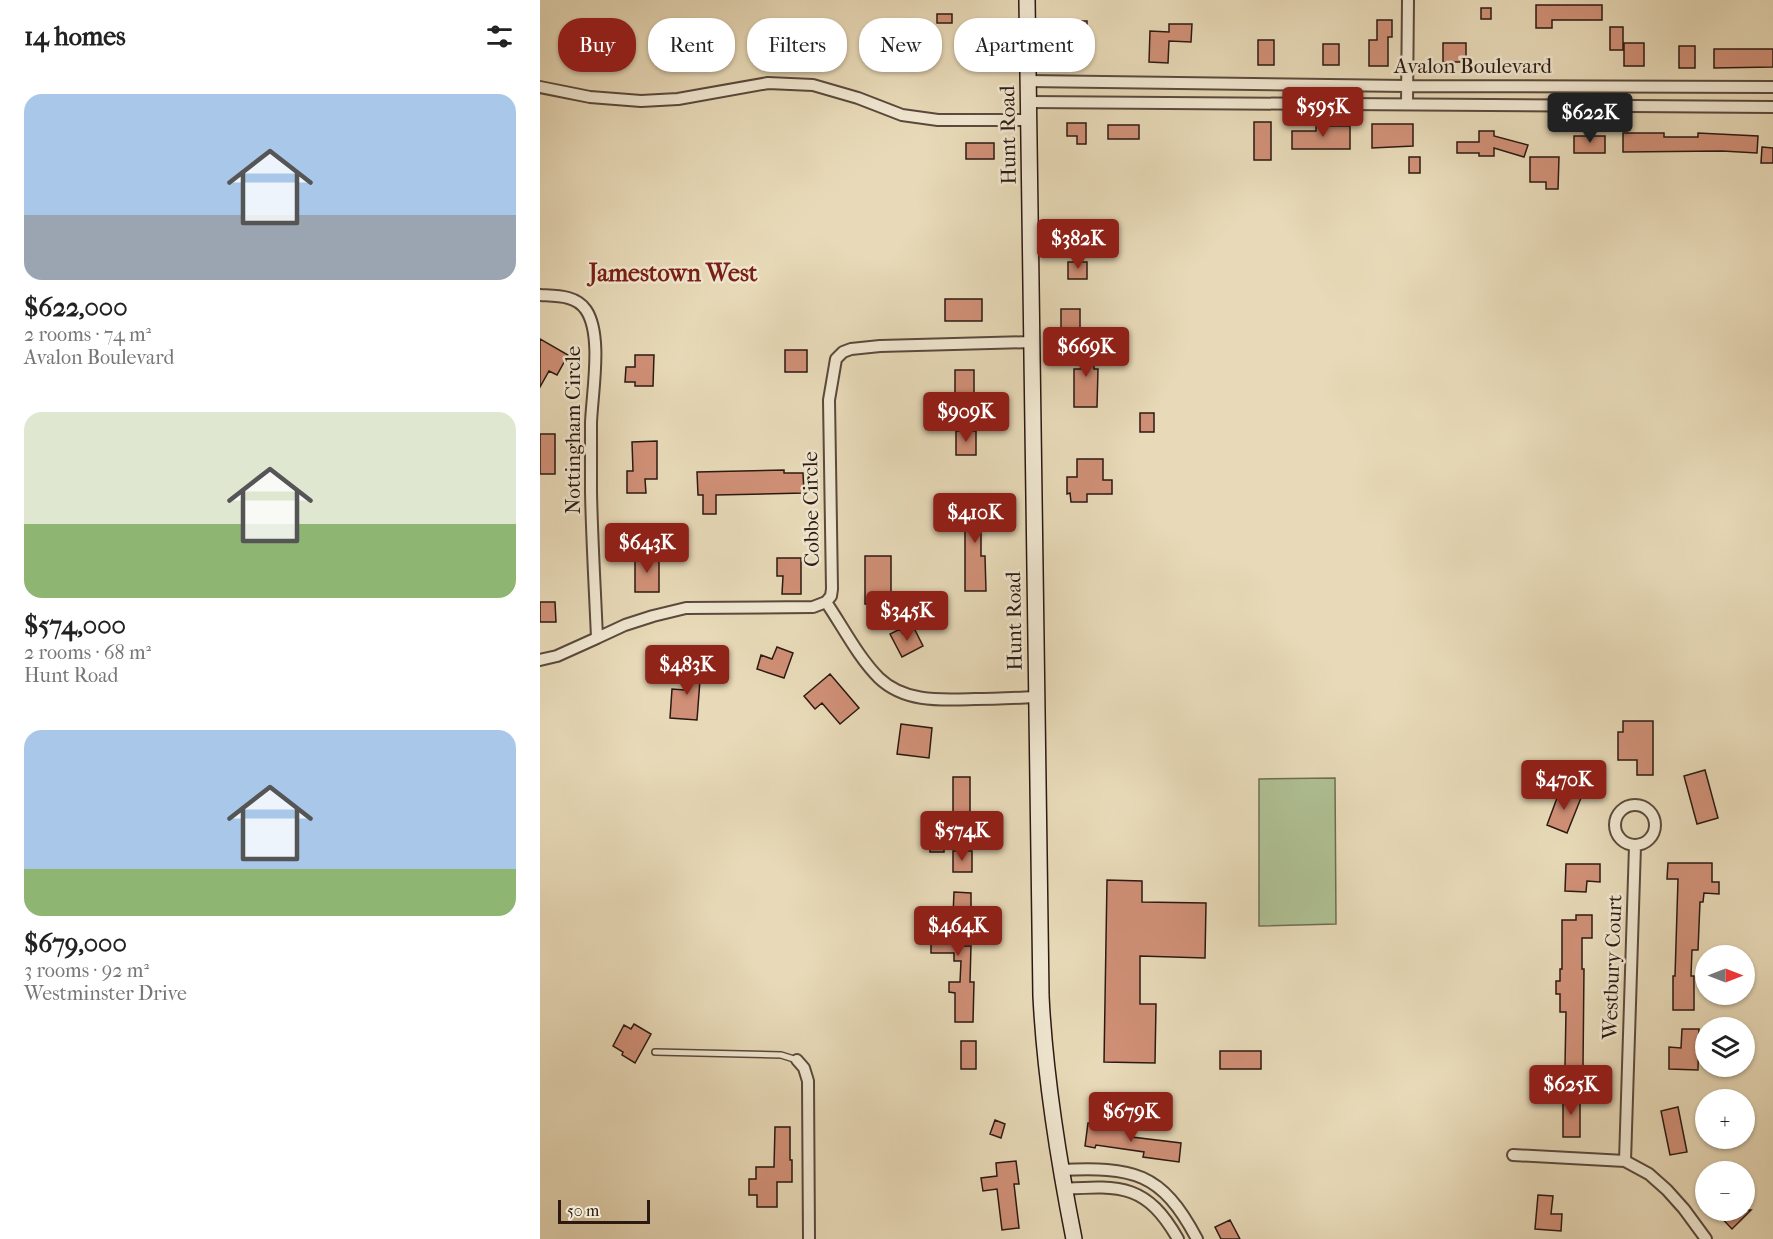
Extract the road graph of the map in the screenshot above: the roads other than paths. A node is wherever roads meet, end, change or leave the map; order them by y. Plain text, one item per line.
1 (1027, 0) edge
2 (1408, 0) edge
3 (1028, 81) junction
4 (1406, 86) junction
5 (540, 87) edge
6 (1773, 87) edge
7 (1028, 102) junction
8 (1407, 103) junction
9 (1773, 107) edge
10 (1029, 120) junction
11 (540, 295) edge
12 (1031, 342) junction
13 (826, 602) junction
14 (597, 638) junction
15 (540, 660) edge
16 (1035, 698) junction
17 (1635, 846) dead end
18 (655, 1052) dead end
19 (797, 1060) joint
20 (1513, 1155) dead end
21 (1625, 1161) junction
22 (1060, 1170) junction
23 (1064, 1190) junction
24 (809, 1239) edge
25 (1074, 1239) edge
26 (1178, 1239) edge
27 (1197, 1239) edge
28 (1706, 1239) edge

1 - 3 street, Hunt Road
2 - 4 street
3 - 4 street, Avalon Boulevard
3 - 7 street, Hunt Road
4 - 6 street, Avalon Boulevard
4 - 8 street
5 - 10 street
7 - 8 street, Avalon Boulevard
7 - 10 street, Hunt Road
8 - 9 street, Avalon Boulevard
10 - 12 street, Hunt Road
11 - 14 street, Nottingham Circle
12 - 13 street, Cobbe Circle
12 - 16 street, Hunt Road
13 - 14 street
13 - 16 street
14 - 15 street
16 - 22 street, Hunt Road
17 - 21 street, Westbury Court
18 - 19 lane
19 - 24 street
20 - 21 street
21 - 28 street
22 - 23 street, Hunt Road
22 - 27 street
23 - 25 street, Hunt Road
23 - 26 street

